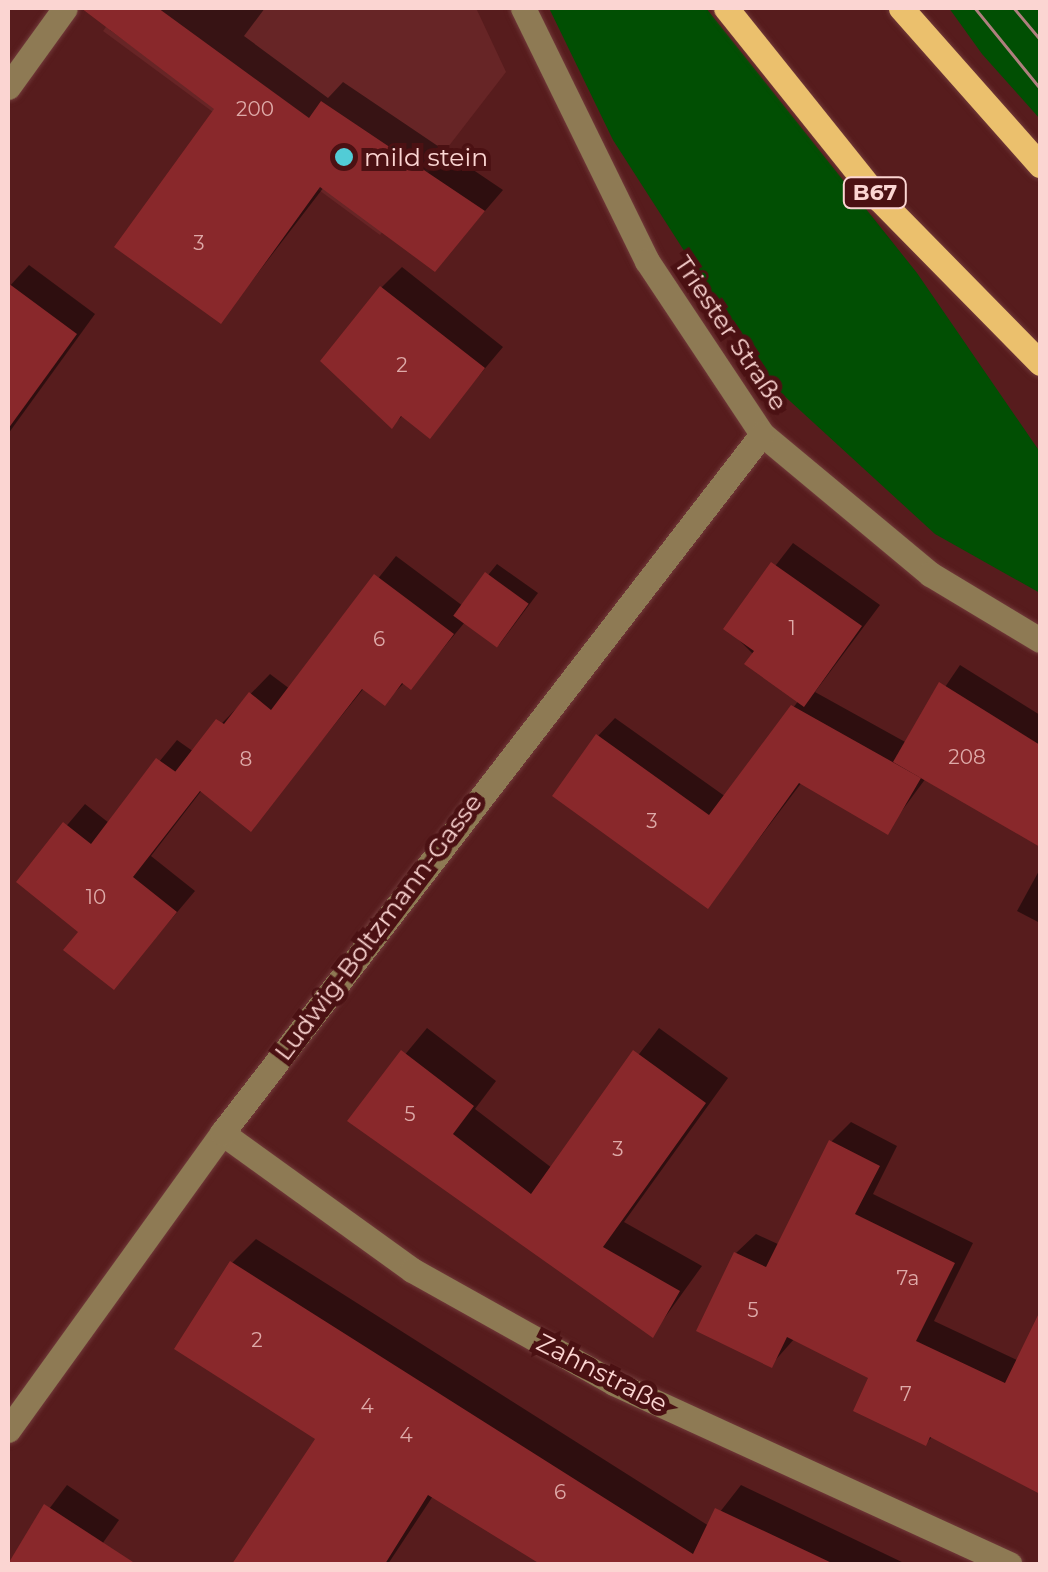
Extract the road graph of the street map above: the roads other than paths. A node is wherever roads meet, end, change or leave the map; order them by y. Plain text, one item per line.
1 (65, 8) edge
2 (523, 8) edge
3 (726, 8) edge
4 (901, 8) edge
5 (8, 87) edge
6 (1040, 165) edge
7 (1040, 363) edge
8 (762, 434) junction
9 (1040, 640) edge
10 (222, 1132) junction
11 (8, 1430) edge
12 (1010, 1564) edge

1 - 5 street
2 - 8 street, Triester Straße
3 - 7 main road, B67
4 - 6 main road
8 - 9 street, Triester Straße
8 - 10 street, Ludwig-Boltzmann-Gasse
10 - 11 street, Ludwig-Boltzmann-Gasse
10 - 12 street, Zahnstraße

